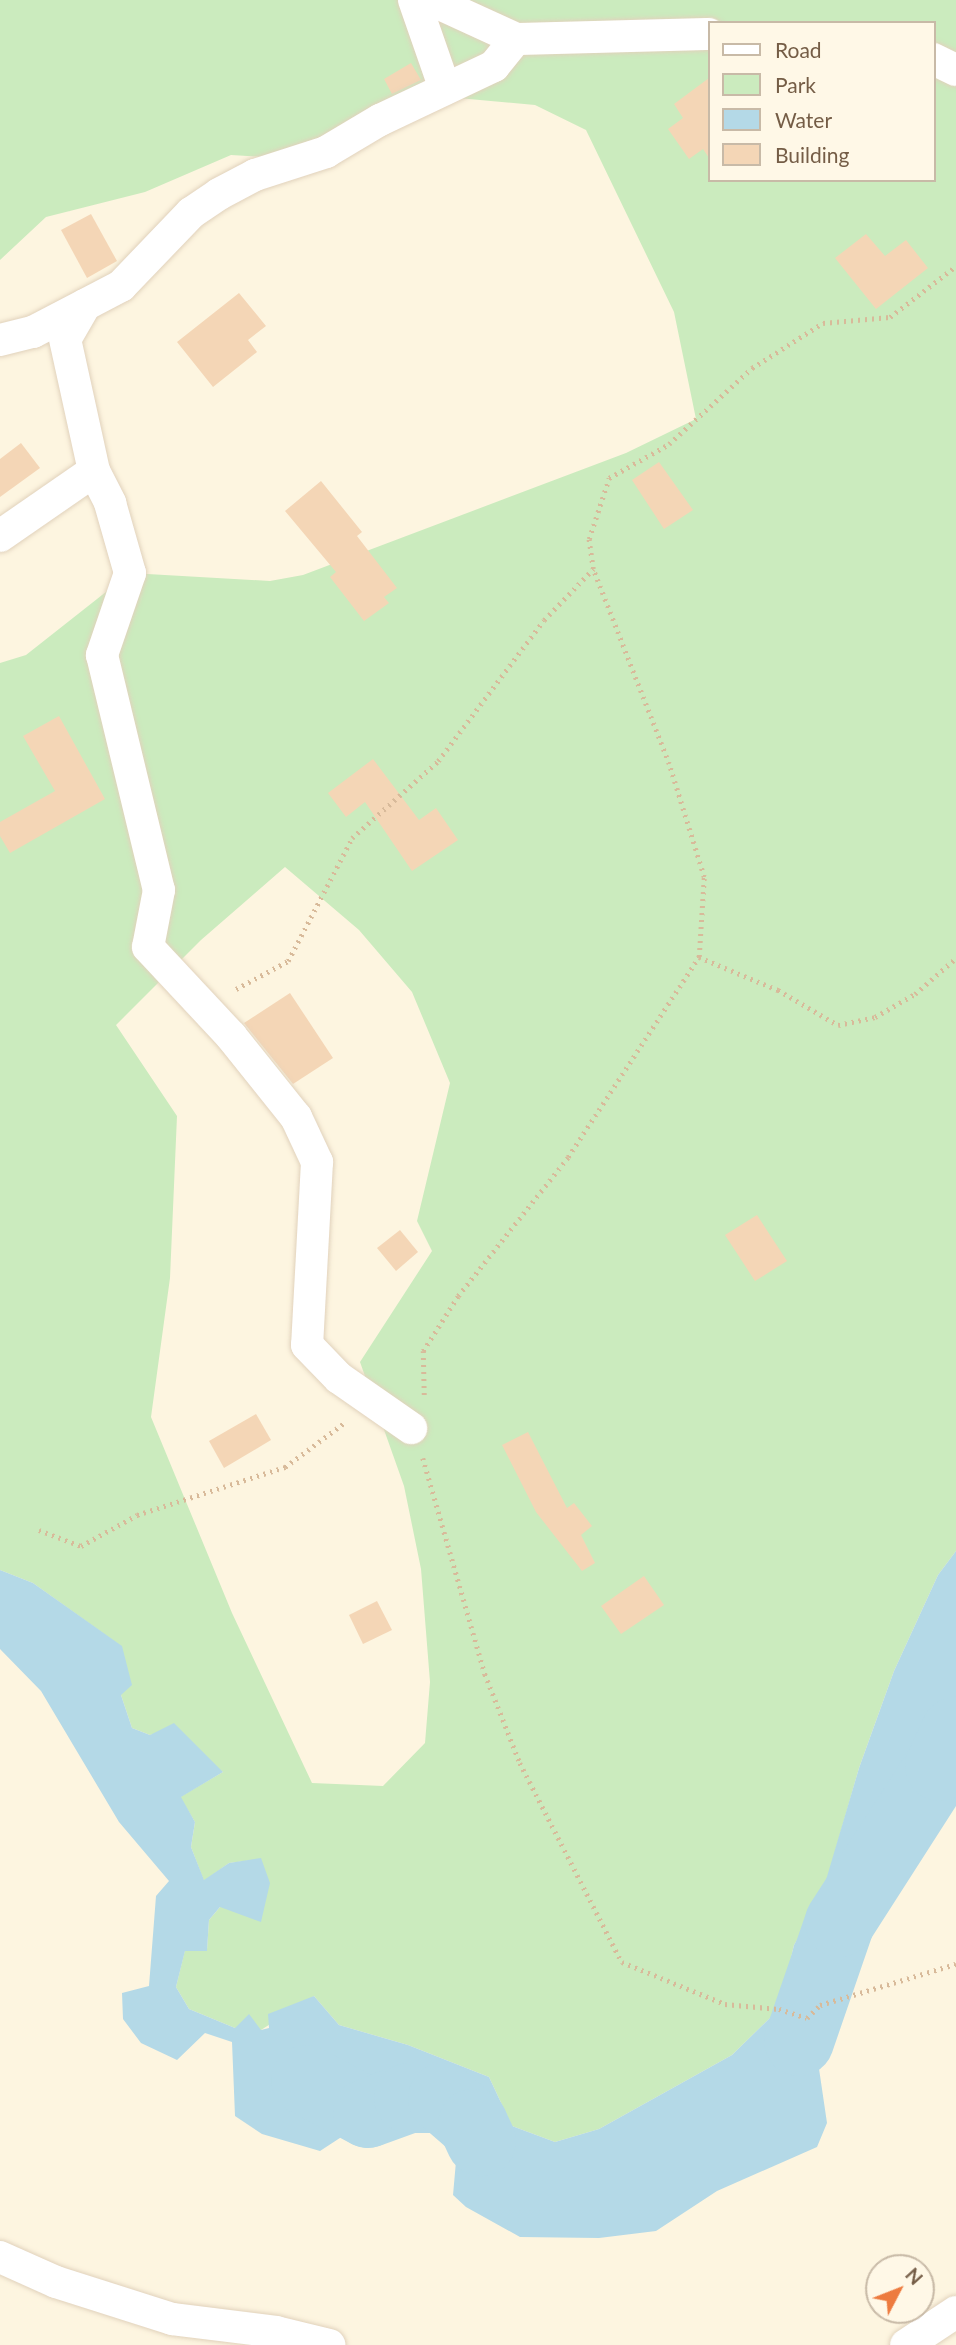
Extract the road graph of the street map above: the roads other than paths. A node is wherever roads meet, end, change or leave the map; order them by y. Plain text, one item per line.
1 (415, 0) edge
2 (431, 0) edge
3 (708, 34) edge
4 (516, 39) junction
5 (935, 60) edge
6 (956, 70) edge
7 (445, 89) junction
8 (85, 305) junction
9 (0, 340) edge
10 (94, 471) junction
11 (0, 536) edge
12 (411, 1428) road end
13 (0, 2257) edge
14 (956, 2312) edge
15 (329, 2345) edge
16 (906, 2345) edge

1 - 7 street
2 - 4 street
3 - 4 street
4 - 7 street
5 - 6 street
7 - 8 street
8 - 9 street
8 - 10 street
10 - 11 street
10 - 12 street
13 - 15 street
14 - 16 street

